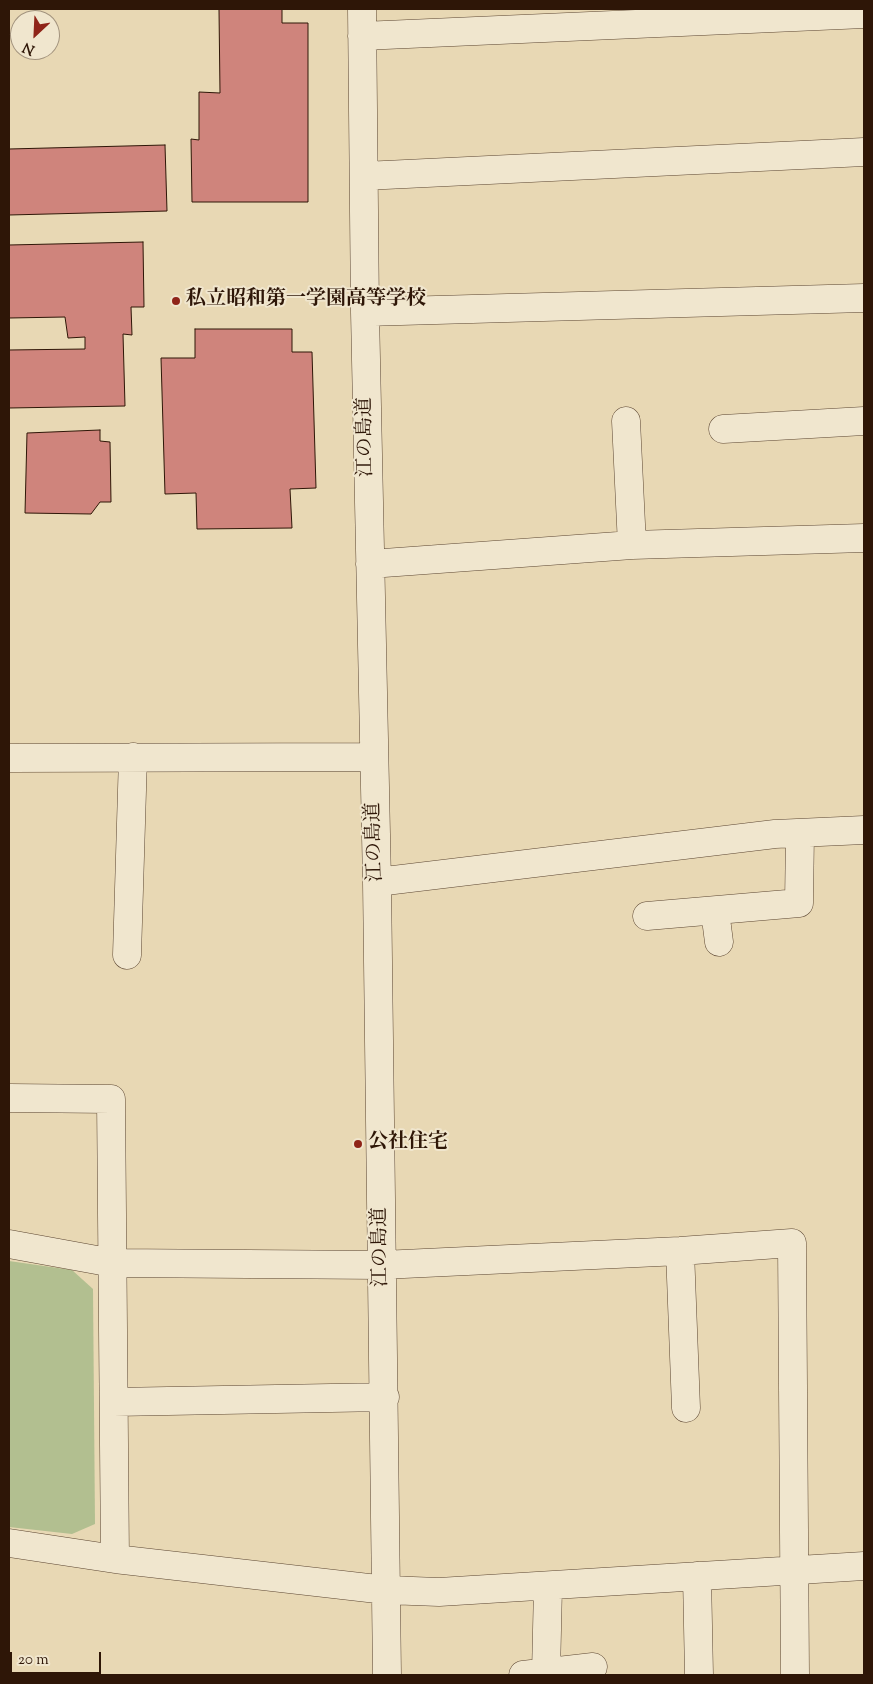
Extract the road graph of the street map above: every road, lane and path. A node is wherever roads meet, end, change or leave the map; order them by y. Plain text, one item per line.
1 (362, 9) edge
2 (864, 14) edge
3 (362, 36) junction
4 (864, 152) edge
5 (364, 176) junction
6 (864, 298) edge
7 (365, 312) junction
8 (626, 421) dead end
9 (864, 421) edge
10 (723, 429) dead end
11 (864, 538) edge
12 (632, 546) junction
13 (370, 564) junction
14 (133, 757) junction
15 (373, 757) junction
16 (9, 758) edge
17 (864, 830) edge
18 (800, 833) junction
19 (377, 882) junction
20 (714, 911) junction
21 (647, 916) dead end
22 (719, 942) dead end
23 (126, 955) dead end
24 (9, 1098) edge
25 (9, 1244) edge
26 (680, 1251) junction
27 (113, 1263) junction
28 (382, 1266) junction
29 (385, 1397) junction
30 (114, 1402) junction
31 (686, 1408) dead end
32 (9, 1543) edge
33 (115, 1558) junction
34 (864, 1566) edge
35 (795, 1570) junction
36 (697, 1576) junction
37 (548, 1587) junction
38 (386, 1590) junction
39 (593, 1667) dead end
40 (535, 1674) edge
41 (387, 1675) edge
42 (699, 1675) edge
43 (794, 1675) edge

1 - 3 street, 江の島道
2 - 3 street
3 - 5 street, 江の島道
4 - 5 street
5 - 7 street, 江の島道
6 - 7 street
7 - 13 street, 江の島道
8 - 12 street
9 - 10 street
11 - 12 street
12 - 13 street
13 - 15 street, 江の島道
14 - 15 street
14 - 16 street
14 - 23 street
15 - 19 street, 江の島道
17 - 18 street
18 - 19 street
18 - 20 street
19 - 28 street, 江の島道
20 - 21 street
20 - 22 street
24 - 27 street
25 - 27 street
26 - 28 street
26 - 31 street
26 - 35 street
27 - 28 street
27 - 30 street
28 - 29 street, 江の島道
29 - 30 street
29 - 38 street, 江の島道
30 - 33 street
32 - 33 street
33 - 38 street
34 - 35 street
35 - 36 street
35 - 43 street
36 - 37 street
36 - 42 street
37 - 38 street
37 - 40 street
38 - 41 street, 江の島道
39 - 40 street

